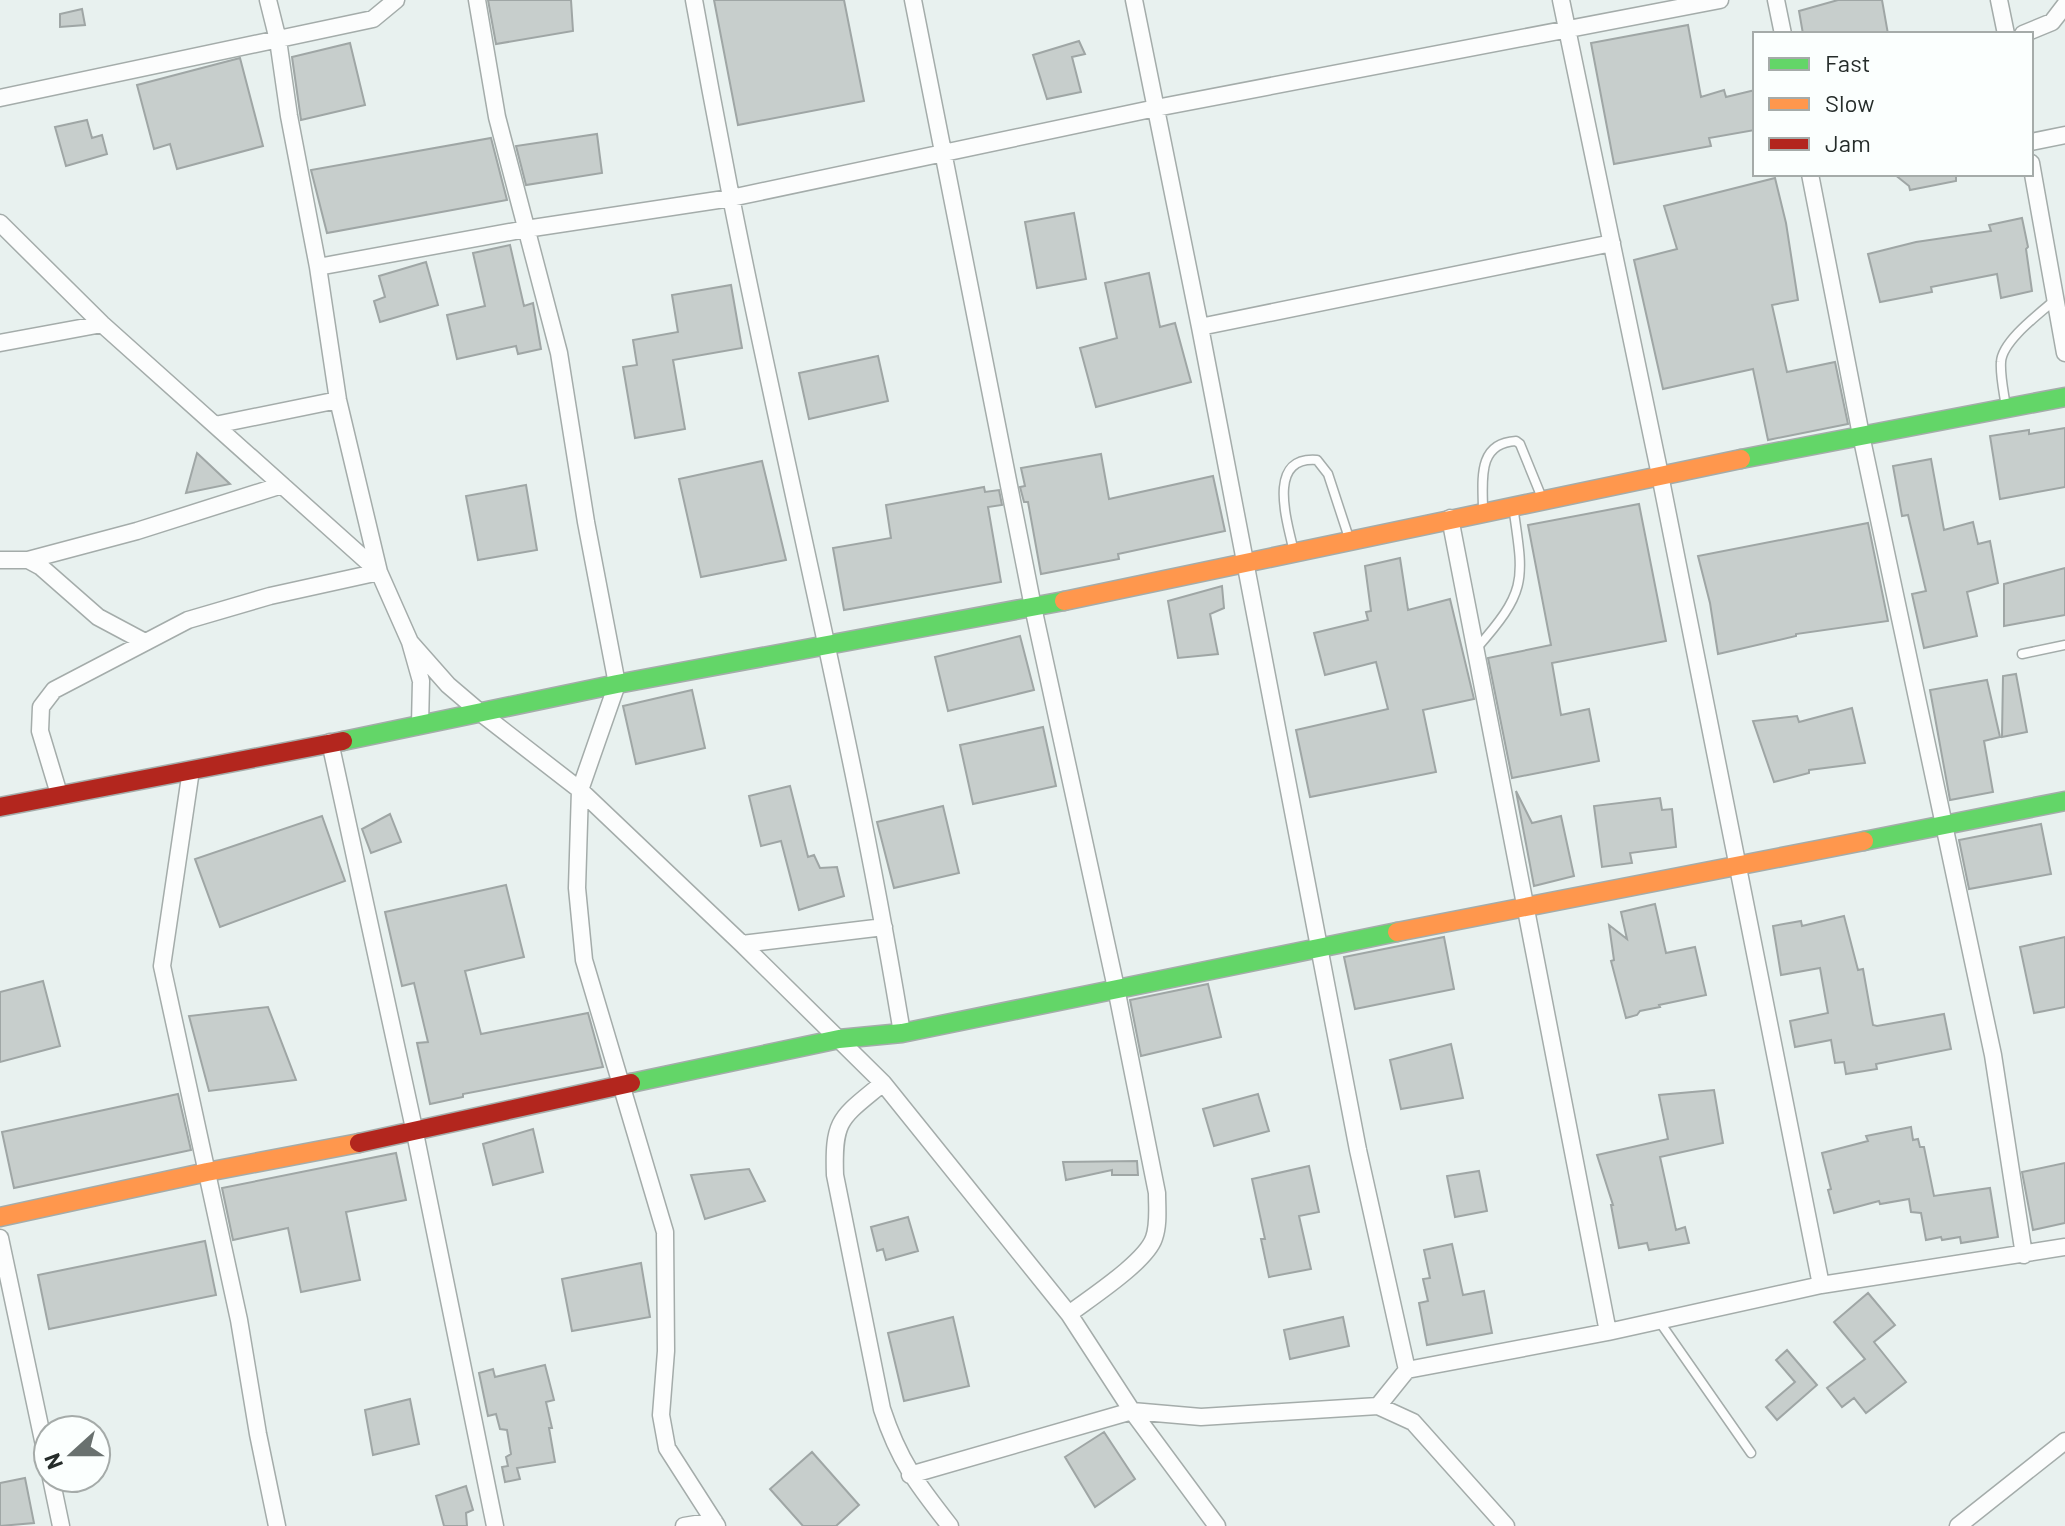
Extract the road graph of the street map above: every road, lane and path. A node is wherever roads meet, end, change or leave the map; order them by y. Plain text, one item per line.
1 (268, 0) edge
2 (396, 0) edge
3 (477, 0) edge
4 (694, 0) edge
5 (913, 0) edge
6 (1134, 0) edge
7 (1561, 0) edge
8 (1720, 0) edge
9 (1776, 0) edge
10 (1999, 0) edge
11 (2065, 5) edge
12 (1568, 30) junction
13 (1783, 32) edge
14 (2006, 32) edge
15 (2028, 32) edge
16 (278, 40) junction
17 (0, 98) edge
18 (1156, 108) junction
19 (2065, 135) edge
20 (2033, 142) edge
21 (942, 154) junction
22 (2033, 173) edge
23 (1810, 176) edge
24 (731, 198) junction
25 (0, 223) edge
26 (526, 229) junction
27 (1612, 243) junction
28 (318, 267) junction
29 (2059, 308) edge
30 (102, 324) junction
31 (1200, 327) junction
32 (0, 343) edge
33 (2065, 353) edge
34 (2065, 397) edge
35 (338, 400) junction
36 (2006, 408) junction
37 (215, 425) junction
38 (1861, 435) junction
39 (1660, 475) junction
40 (282, 485) junction
41 (1542, 499) junction
42 (1513, 505) junction
43 (1483, 512) junction
44 (1450, 518) junction
45 (1350, 540) junction
46 (1294, 553) junction
47 (0, 560) edge
48 (28, 560) junction
49 (1244, 564) junction
50 (379, 572) junction
51 (1033, 607) junction
52 (143, 641) junction
53 (410, 642) junction
54 (828, 645) junction
55 (2065, 645) edge
56 (1476, 650) junction
57 (2022, 654) dead end
58 (617, 684) junction
59 (482, 714) junction
60 (420, 725) junction
61 (330, 742) junction
62 (191, 770) junction
63 (580, 790) junction
64 (59, 794) junction
65 (2065, 801) edge
66 (0, 807) edge
67 (1943, 825) junction
68 (1739, 867) junction
69 (1526, 907) junction
70 (884, 927) junction
71 (742, 944) junction
72 (1321, 946) junction
73 (1116, 988) junction
74 (902, 1033) junction
75 (839, 1039) junction
76 (883, 1083) junction
77 (620, 1086) junction
78 (415, 1133) junction
79 (207, 1172) junction
80 (0, 1217) edge
81 (0, 1238) edge
82 (2065, 1247) edge
83 (2024, 1255) junction
84 (1821, 1285) junction
85 (1069, 1314) junction
86 (1659, 1321) junction
87 (1608, 1332) junction
88 (1407, 1370) junction
89 (1378, 1406) junction
90 (1132, 1411) junction
91 (37, 1414) edge
92 (2065, 1441) edge
93 (1751, 1453) dead end
94 (910, 1475) junction
95 (54, 1494) edge
96 (716, 1523) edge
97 (61, 1526) edge
98 (277, 1526) edge
99 (495, 1526) edge
100 (684, 1526) edge
101 (950, 1526) edge
102 (1217, 1526) edge
103 (1506, 1526) edge
104 (1958, 1526) edge

1 - 16 street
2 - 16 street
3 - 26 street
4 - 24 street
5 - 21 street
6 - 18 street
7 - 12 street
8 - 12 street
9 - 13 street
10 - 14 street
11 - 15 street
12 - 18 street
12 - 27 street
16 - 17 street
16 - 28 street
18 - 21 street
18 - 31 street
19 - 20 street
21 - 24 street
21 - 51 street
22 - 29 street
23 - 38 street
24 - 26 street
24 - 54 street
25 - 30 street
26 - 28 street
26 - 58 street
27 - 31 street
27 - 39 street
28 - 35 street
29 - 33 street
29 - 36 lane
30 - 32 street
30 - 37 street
31 - 49 street
34 - 36 street
35 - 37 street
35 - 50 street
36 - 38 street
37 - 40 street
38 - 39 street
38 - 67 street
39 - 41 street
39 - 68 street
40 - 48 street
40 - 50 street
41 - 42 street
41 - 43 lane
42 - 43 street
42 - 56 lane
43 - 44 street
44 - 45 street
44 - 56 street
45 - 46 street
45 - 46 lane
46 - 49 street
47 - 48 street
48 - 52 street
49 - 51 street
49 - 72 street
50 - 52 street
50 - 53 street
51 - 54 street
51 - 73 street
52 - 64 street
53 - 59 street
53 - 60 street
54 - 58 street
54 - 70 street
55 - 57 lane
56 - 69 street
58 - 59 street
58 - 63 street
59 - 60 street
59 - 63 street
60 - 61 street
61 - 62 street
61 - 78 street
62 - 64 street
62 - 79 street
63 - 71 street
63 - 77 street
64 - 66 street
65 - 67 street
67 - 68 street
67 - 83 street
68 - 69 street
68 - 84 street
69 - 72 street
69 - 87 street
70 - 71 street
70 - 74 street
71 - 75 street
72 - 73 street
72 - 88 street
73 - 74 street
73 - 85 street
74 - 75 street
75 - 76 street
75 - 77 street
76 - 85 street
76 - 94 street
77 - 78 street
77 - 96 street
78 - 79 street
78 - 99 street
79 - 80 street
79 - 98 street
81 - 91 street
82 - 83 street
83 - 84 street
84 - 86 street
85 - 90 street
86 - 87 street
86 - 93 lane
87 - 88 street
88 - 89 street
89 - 90 street
89 - 103 street
90 - 94 street
90 - 102 street
92 - 104 street
94 - 101 street
95 - 97 street
96 - 100 street

